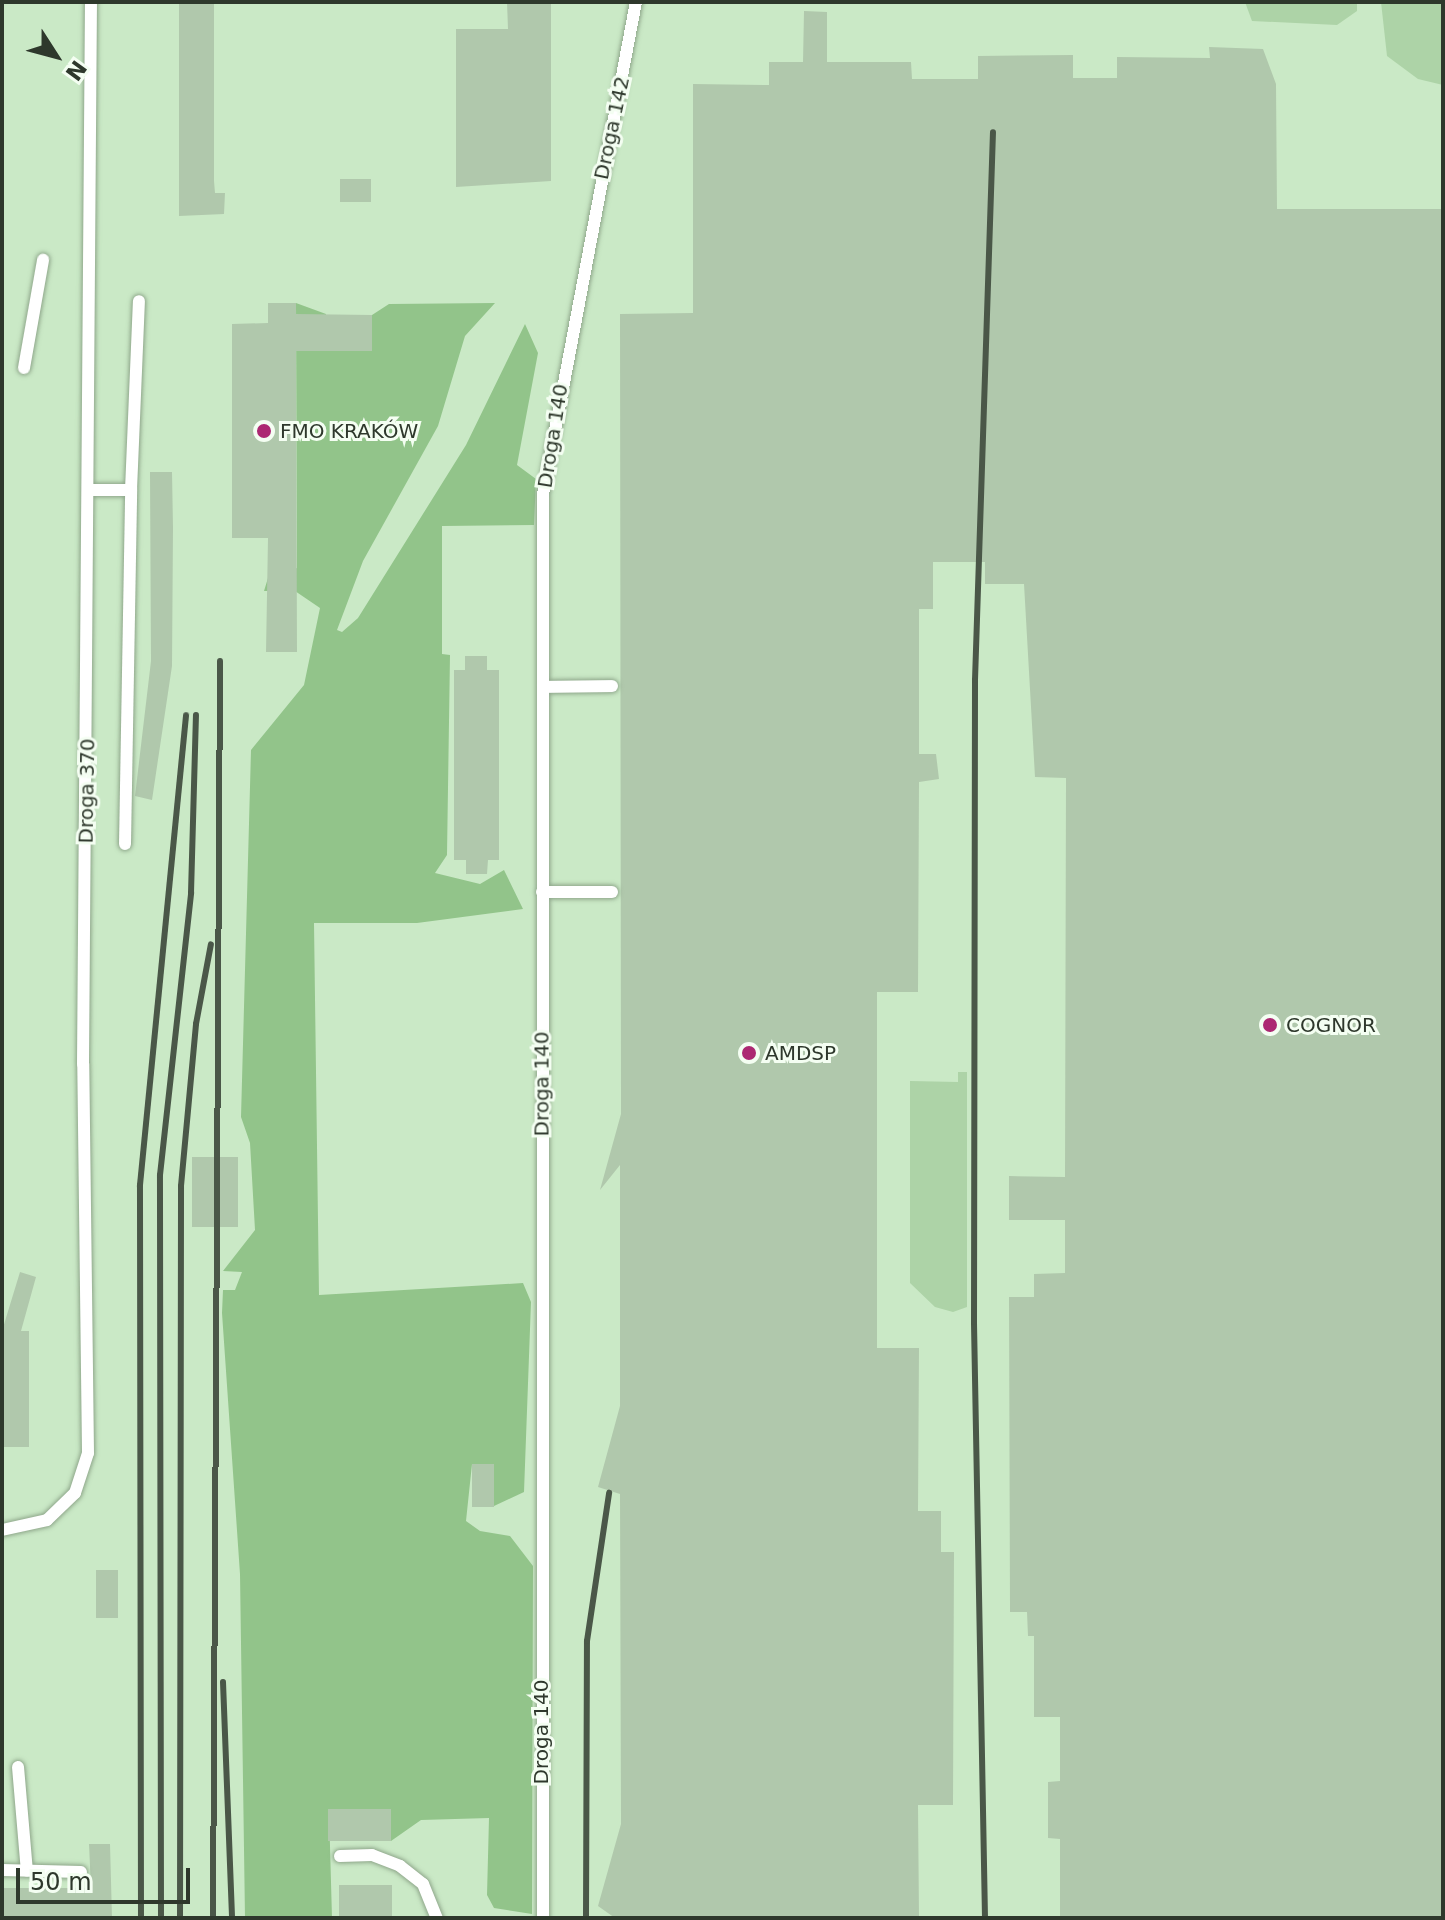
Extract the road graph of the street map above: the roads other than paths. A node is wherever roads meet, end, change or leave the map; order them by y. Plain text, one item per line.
1 (91, 2) edge
2 (636, 2) edge
3 (586, 253) joint
4 (43, 260) dead end
5 (139, 301) dead end
6 (24, 368) dead end
7 (90, 490) junction
8 (131, 490) junction
9 (612, 686) dead end
10 (543, 687) junction
11 (125, 844) dead end
12 (542, 892) junction
13 (612, 892) dead end
14 (2, 1530) edge
15 (18, 1767) dead end
16 (340, 1856) dead end
17 (2, 1870) edge
18 (27, 1871) junction
19 (81, 1872) dead end
20 (437, 1918) edge
21 (543, 1918) edge

1 - 7 lane, Droga 370
2 - 3 lane, Droga 142
3 - 10 lane, Droga 140
4 - 6 lane
5 - 8 lane
7 - 8 lane
7 - 14 lane, Droga 370
8 - 11 lane
9 - 10 lane
10 - 12 lane, Droga 140
12 - 13 lane
12 - 21 lane, Droga 140
15 - 18 lane
16 - 20 lane
17 - 18 lane
18 - 19 lane

